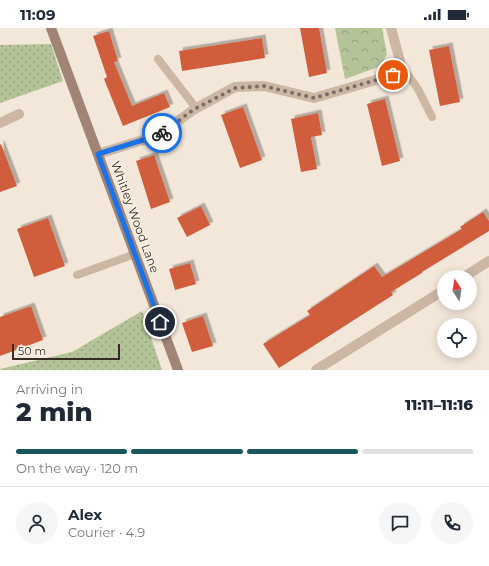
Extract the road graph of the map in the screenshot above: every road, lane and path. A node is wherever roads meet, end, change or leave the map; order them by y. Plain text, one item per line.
1 (51, 28) edge
2 (391, 28) edge
3 (158, 59) dead end
4 (401, 65) junction
5 (196, 108) junction
6 (19, 114) dead end
7 (432, 117) dead end
8 (0, 123) edge
9 (98, 154) junction
10 (135, 254) junction
11 (489, 261) edge
12 (475, 270) edge
13 (77, 276) dead end
14 (437, 294) edge
15 (178, 370) edge
16 (316, 370) edge

1 - 9 street, Whitley Wood Lane
2 - 4 street
3 - 5 lane
4 - 5 street
4 - 7 lane
5 - 9 street
6 - 8 street
9 - 10 street, Whitley Wood Lane
10 - 13 lane
10 - 15 street, Whitley Wood Lane
11 - 12 street
14 - 16 street

